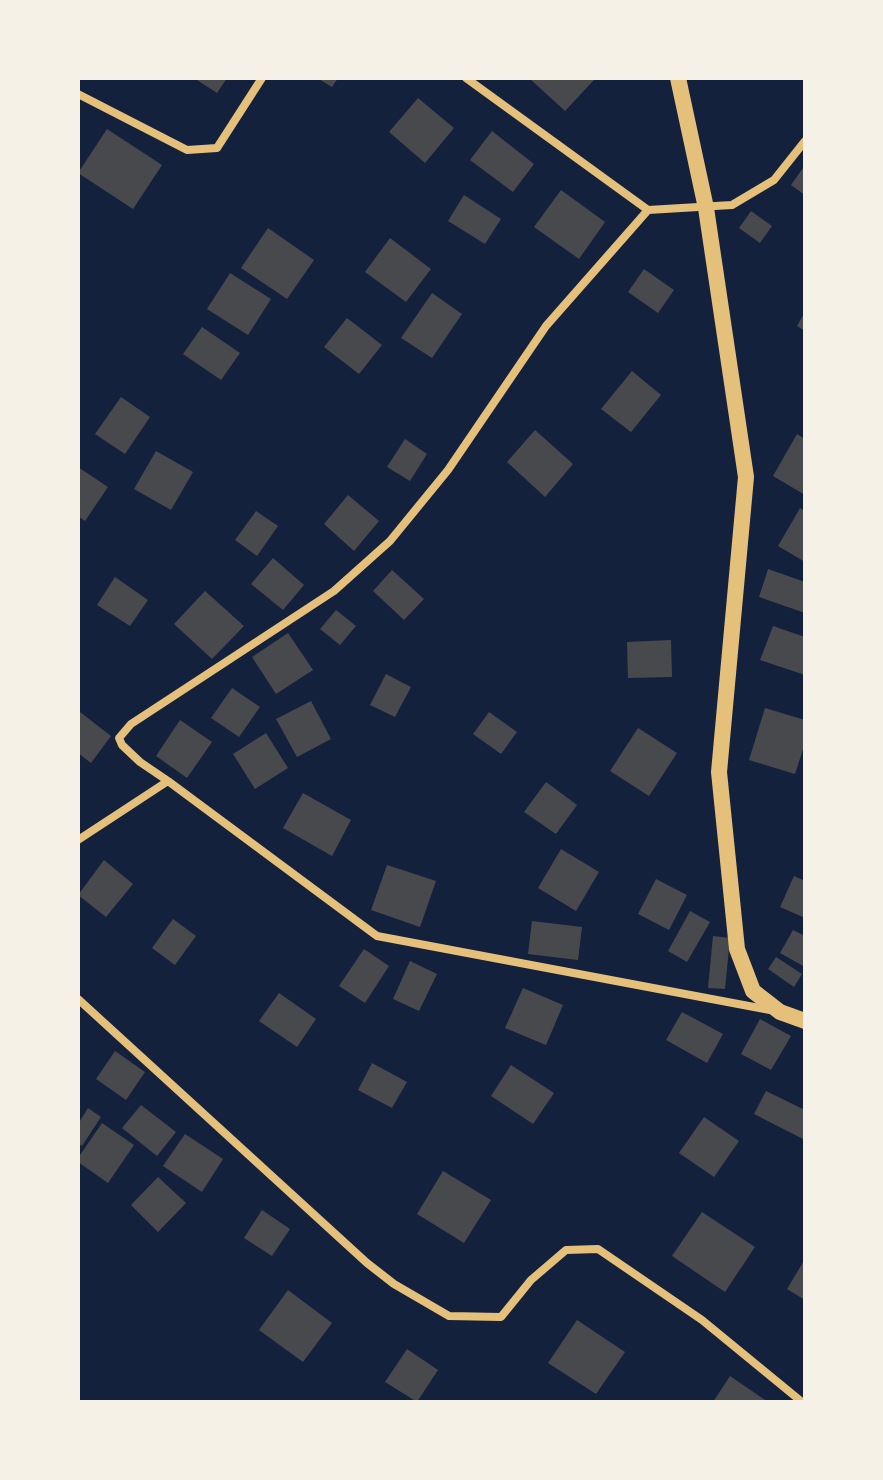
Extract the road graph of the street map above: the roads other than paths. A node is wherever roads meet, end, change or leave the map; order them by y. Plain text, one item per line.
1 (262, 78) edge
2 (466, 78) edge
3 (678, 78) edge
4 (78, 94) edge
5 (805, 141) edge
6 (706, 208) junction
7 (648, 210) junction
8 (168, 781) junction
9 (78, 840) edge
10 (78, 999) edge
11 (780, 1012) junction
12 (805, 1021) edge
13 (802, 1402) edge

1 - 4 street
2 - 7 street
3 - 6 main road
5 - 6 street
6 - 7 street
6 - 11 main road
7 - 8 street
8 - 9 street
8 - 11 street
10 - 13 street
11 - 12 main road

